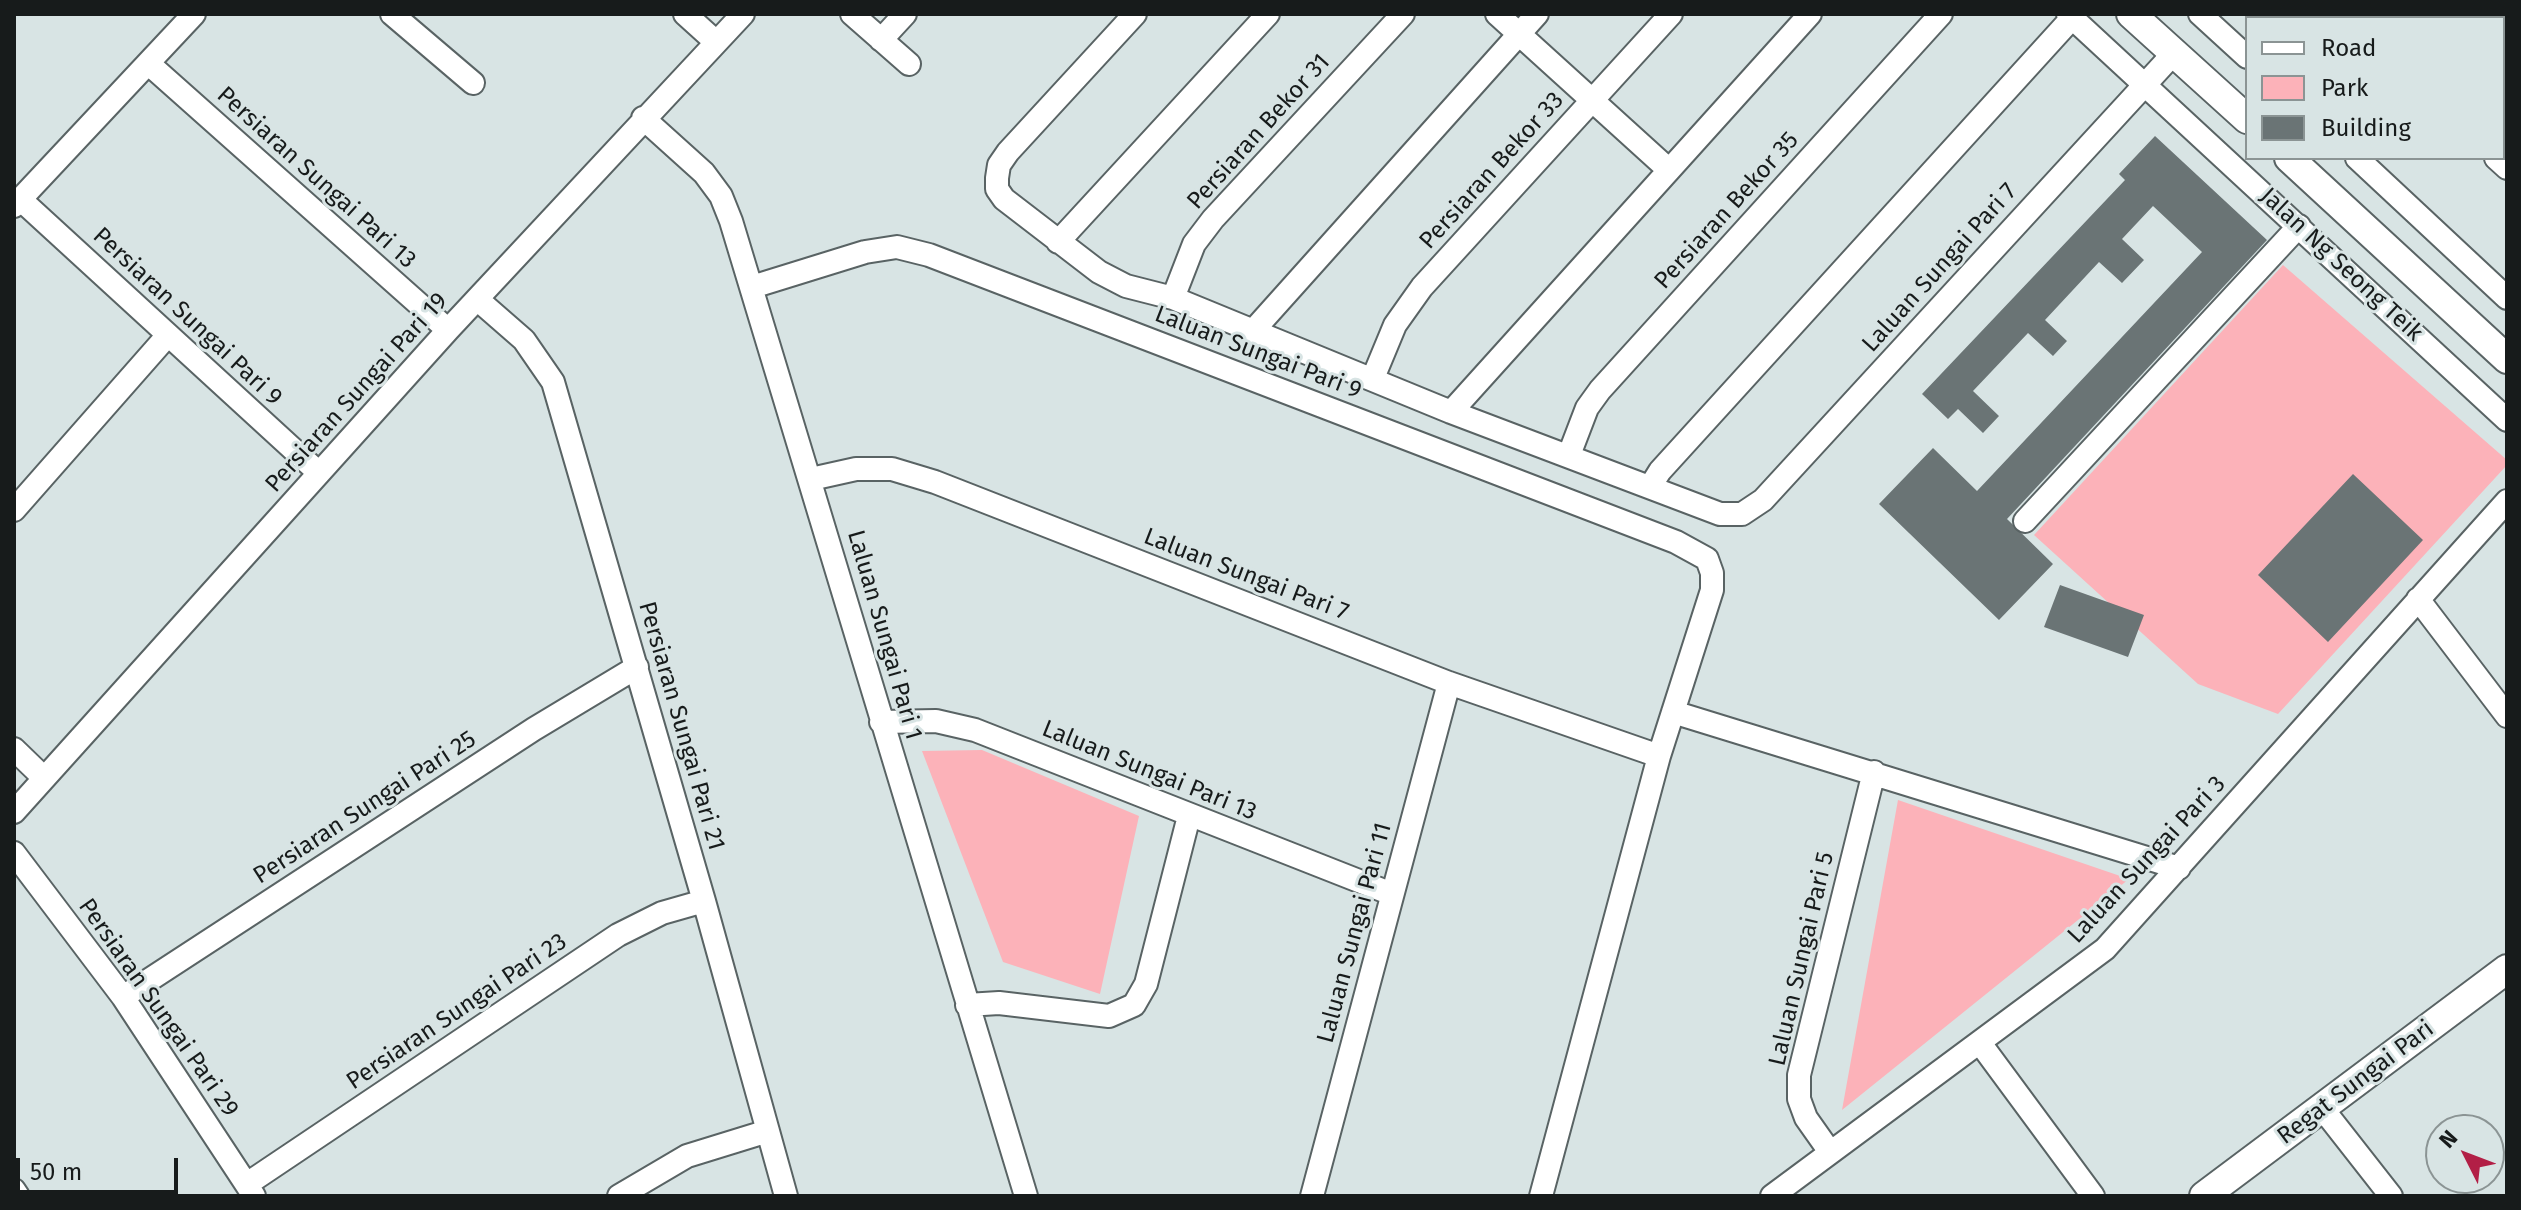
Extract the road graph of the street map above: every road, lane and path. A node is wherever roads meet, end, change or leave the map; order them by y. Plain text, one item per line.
1 (194, 14) edge
2 (392, 14) edge
3 (685, 14) edge
4 (743, 14) edge
5 (852, 14) edge
6 (905, 14) edge
7 (1135, 14) edge
8 (1268, 14) edge
9 (1403, 14) edge
10 (1497, 14) edge
11 (1537, 14) edge
12 (1671, 14) edge
13 (1810, 14) edge
14 (1941, 14) edge
15 (2131, 14) edge
16 (2200, 14) edge
17 (2070, 16) edge
18 (1519, 34) junction
19 (881, 40) junction
20 (716, 42) junction
21 (2174, 53) junction
22 (2245, 55) edge
23 (149, 64) junction
24 (909, 64) dead end
25 (473, 83) dead end
26 (2145, 83) junction
27 (1592, 101) junction
28 (2245, 117) edge
29 (643, 118) junction
30 (2291, 160) edge
31 (2359, 160) edge
32 (1669, 170) junction
33 (17, 202) edge
34 (2299, 226) junction
35 (1058, 242) junction
36 (752, 287) junction
37 (1173, 298) junction
38 (2507, 298) edge
39 (477, 299) junction
40 (448, 330) junction
41 (1252, 332) junction
42 (168, 335) junction
43 (2507, 359) edge
44 (1373, 378) junction
45 (1451, 412) junction
46 (2507, 420) edge
47 (1569, 455) junction
48 (319, 473) junction
49 (811, 479) junction
50 (1650, 487) junction
51 (2507, 501) edge
52 (14, 510) edge
53 (2025, 521) dead end
54 (2418, 599) junction
55 (637, 667) junction
56 (1449, 683) junction
57 (1673, 712) junction
58 (2507, 716) edge
59 (881, 722) junction
60 (14, 749) edge
61 (1659, 756) junction
62 (1874, 772) junction
63 (44, 778) junction
64 (14, 812) edge
65 (1189, 816) junction
66 (14, 853) edge
67 (2179, 868) junction
68 (1392, 894) junction
69 (704, 901) junction
70 (2507, 969) edge
71 (123, 997) junction
72 (967, 1005) junction
73 (1980, 1043) junction
74 (2322, 1108) junction
75 (768, 1131) junction
76 (1830, 1152) junction
77 (14, 1190) edge
78 (251, 1190) edge
79 (2209, 1194) edge
80 (18, 1196) edge
81 (619, 1196) edge
82 (786, 1196) edge
83 (1026, 1196) edge
84 (1312, 1196) edge
85 (1541, 1196) edge
86 (1772, 1196) edge
87 (2093, 1196) edge
88 (2391, 1196) edge

1 - 23 street
2 - 25 street
3 - 20 street
4 - 20 street, Persiaran Sungai Pari 19
5 - 19 street
6 - 19 street
7 - 35 street
8 - 35 street
9 - 37 street, Persiaran Bekor 31
10 - 18 street
11 - 18 street
12 - 27 street, Persiaran Bekor 33
13 - 32 street
14 - 47 street, Persiaran Bekor 35
15 - 21 main road
16 - 22 street
17 - 26 street, Jalan Ng Seong Teik
17 - 50 street
18 - 27 street
18 - 41 street
19 - 24 street
20 - 29 street, Persiaran Sungai Pari 19
21 - 26 street, Laluan Sungai Pari 7
21 - 28 main road
23 - 33 street
23 - 40 street, Persiaran Sungai Pari 13
26 - 34 street, Jalan Ng Seong Teik
26 - 50 street, Laluan Sungai Pari 7
27 - 32 street
27 - 44 street, Persiaran Bekor 33
29 - 36 street, Laluan Sungai Pari 1
29 - 39 street, Persiaran Sungai Pari 19
30 - 43 main road, Jalan Ng Seong Teik
31 - 38 street
32 - 45 street
33 - 42 street, Persiaran Sungai Pari 9
34 - 46 street, Jalan Ng Seong Teik
34 - 53 street
35 - 37 street
36 - 49 street, Laluan Sungai Pari 1
36 - 57 street, Laluan Sungai Pari 9
37 - 41 street
39 - 40 street, Persiaran Sungai Pari 19
39 - 55 street, Persiaran Sungai Pari 21
40 - 48 street, Persiaran Sungai Pari 19
41 - 44 street
42 - 48 street, Persiaran Sungai Pari 9
42 - 52 street
44 - 45 street
45 - 47 street
47 - 50 street
48 - 63 street, Persiaran Sungai Pari 19
49 - 56 street, Laluan Sungai Pari 7
49 - 59 street, Laluan Sungai Pari 1
51 - 54 street, Laluan Sungai Pari 3
54 - 58 street
54 - 67 street, Laluan Sungai Pari 3
55 - 69 street, Persiaran Sungai Pari 21
55 - 71 street, Persiaran Sungai Pari 25
56 - 61 street, Laluan Sungai Pari 7
56 - 68 street, Laluan Sungai Pari 11
57 - 61 street
57 - 62 street
59 - 65 street, Laluan Sungai Pari 13
59 - 72 street, Laluan Sungai Pari 1
60 - 63 street
61 - 85 street
62 - 67 street
62 - 76 street, Laluan Sungai Pari 5
63 - 64 street, Persiaran Sungai Pari 19
65 - 68 street, Laluan Sungai Pari 13
65 - 72 street
66 - 71 street, Persiaran Sungai Pari 29
67 - 73 street, Laluan Sungai Pari 3
68 - 84 street, Laluan Sungai Pari 11
69 - 75 street, Persiaran Sungai Pari 21
69 - 78 street, Persiaran Sungai Pari 23
70 - 74 main road, Regat Sungai Pari
71 - 78 street, Persiaran Sungai Pari 29
72 - 83 street, Laluan Sungai Pari 1
73 - 76 street, Laluan Sungai Pari 3
73 - 87 street
74 - 79 main road, Regat Sungai Pari
74 - 88 street
75 - 81 street
75 - 82 street, Persiaran Sungai Pari 21
76 - 86 street, Laluan Sungai Pari 3
77 - 80 street

